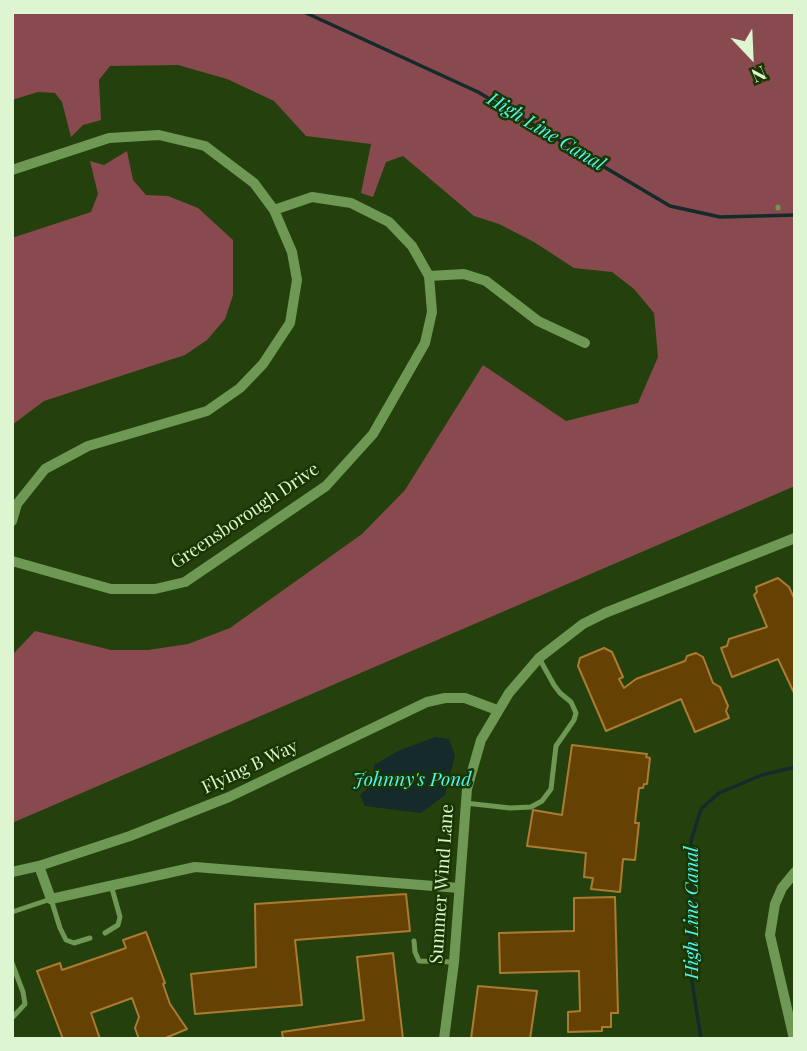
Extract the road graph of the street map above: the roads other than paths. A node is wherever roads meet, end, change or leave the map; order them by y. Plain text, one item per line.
1 (12, 170) edge
2 (274, 210) junction
3 (429, 276) junction
4 (585, 343) dead end
5 (12, 521) edge
6 (795, 538) edge
7 (12, 561) edge
8 (539, 658) junction
9 (497, 710) junction
10 (465, 803) junction
11 (39, 866) junction
12 (12, 872) edge
13 (795, 872) edge
14 (111, 884) junction
15 (459, 888) junction
16 (51, 899) junction
17 (12, 912) edge
18 (105, 933) dead end
19 (90, 938) dead end
20 (414, 941) dead end
21 (454, 962) junction
22 (12, 963) edge
23 (12, 1018) edge
24 (444, 1039) edge
25 (794, 1039) edge

1 - 2 street
2 - 3 street, Greensborough Drive
2 - 5 street
3 - 4 street
3 - 7 street, Greensborough Drive
6 - 8 street, Summer Wind Lane
8 - 9 street, Summer Wind Lane
8 - 10 lane
9 - 10 street, Summer Wind Lane
9 - 11 street, Flying B Way
10 - 15 street, Summer Wind Lane
11 - 12 street, Flying B Way
11 - 16 street
13 - 25 street
14 - 15 street
14 - 16 street
14 - 18 lane
15 - 21 street, Summer Wind Lane
16 - 17 lane
16 - 19 lane
20 - 21 lane
21 - 24 street, Summer Wind Lane
22 - 23 lane

